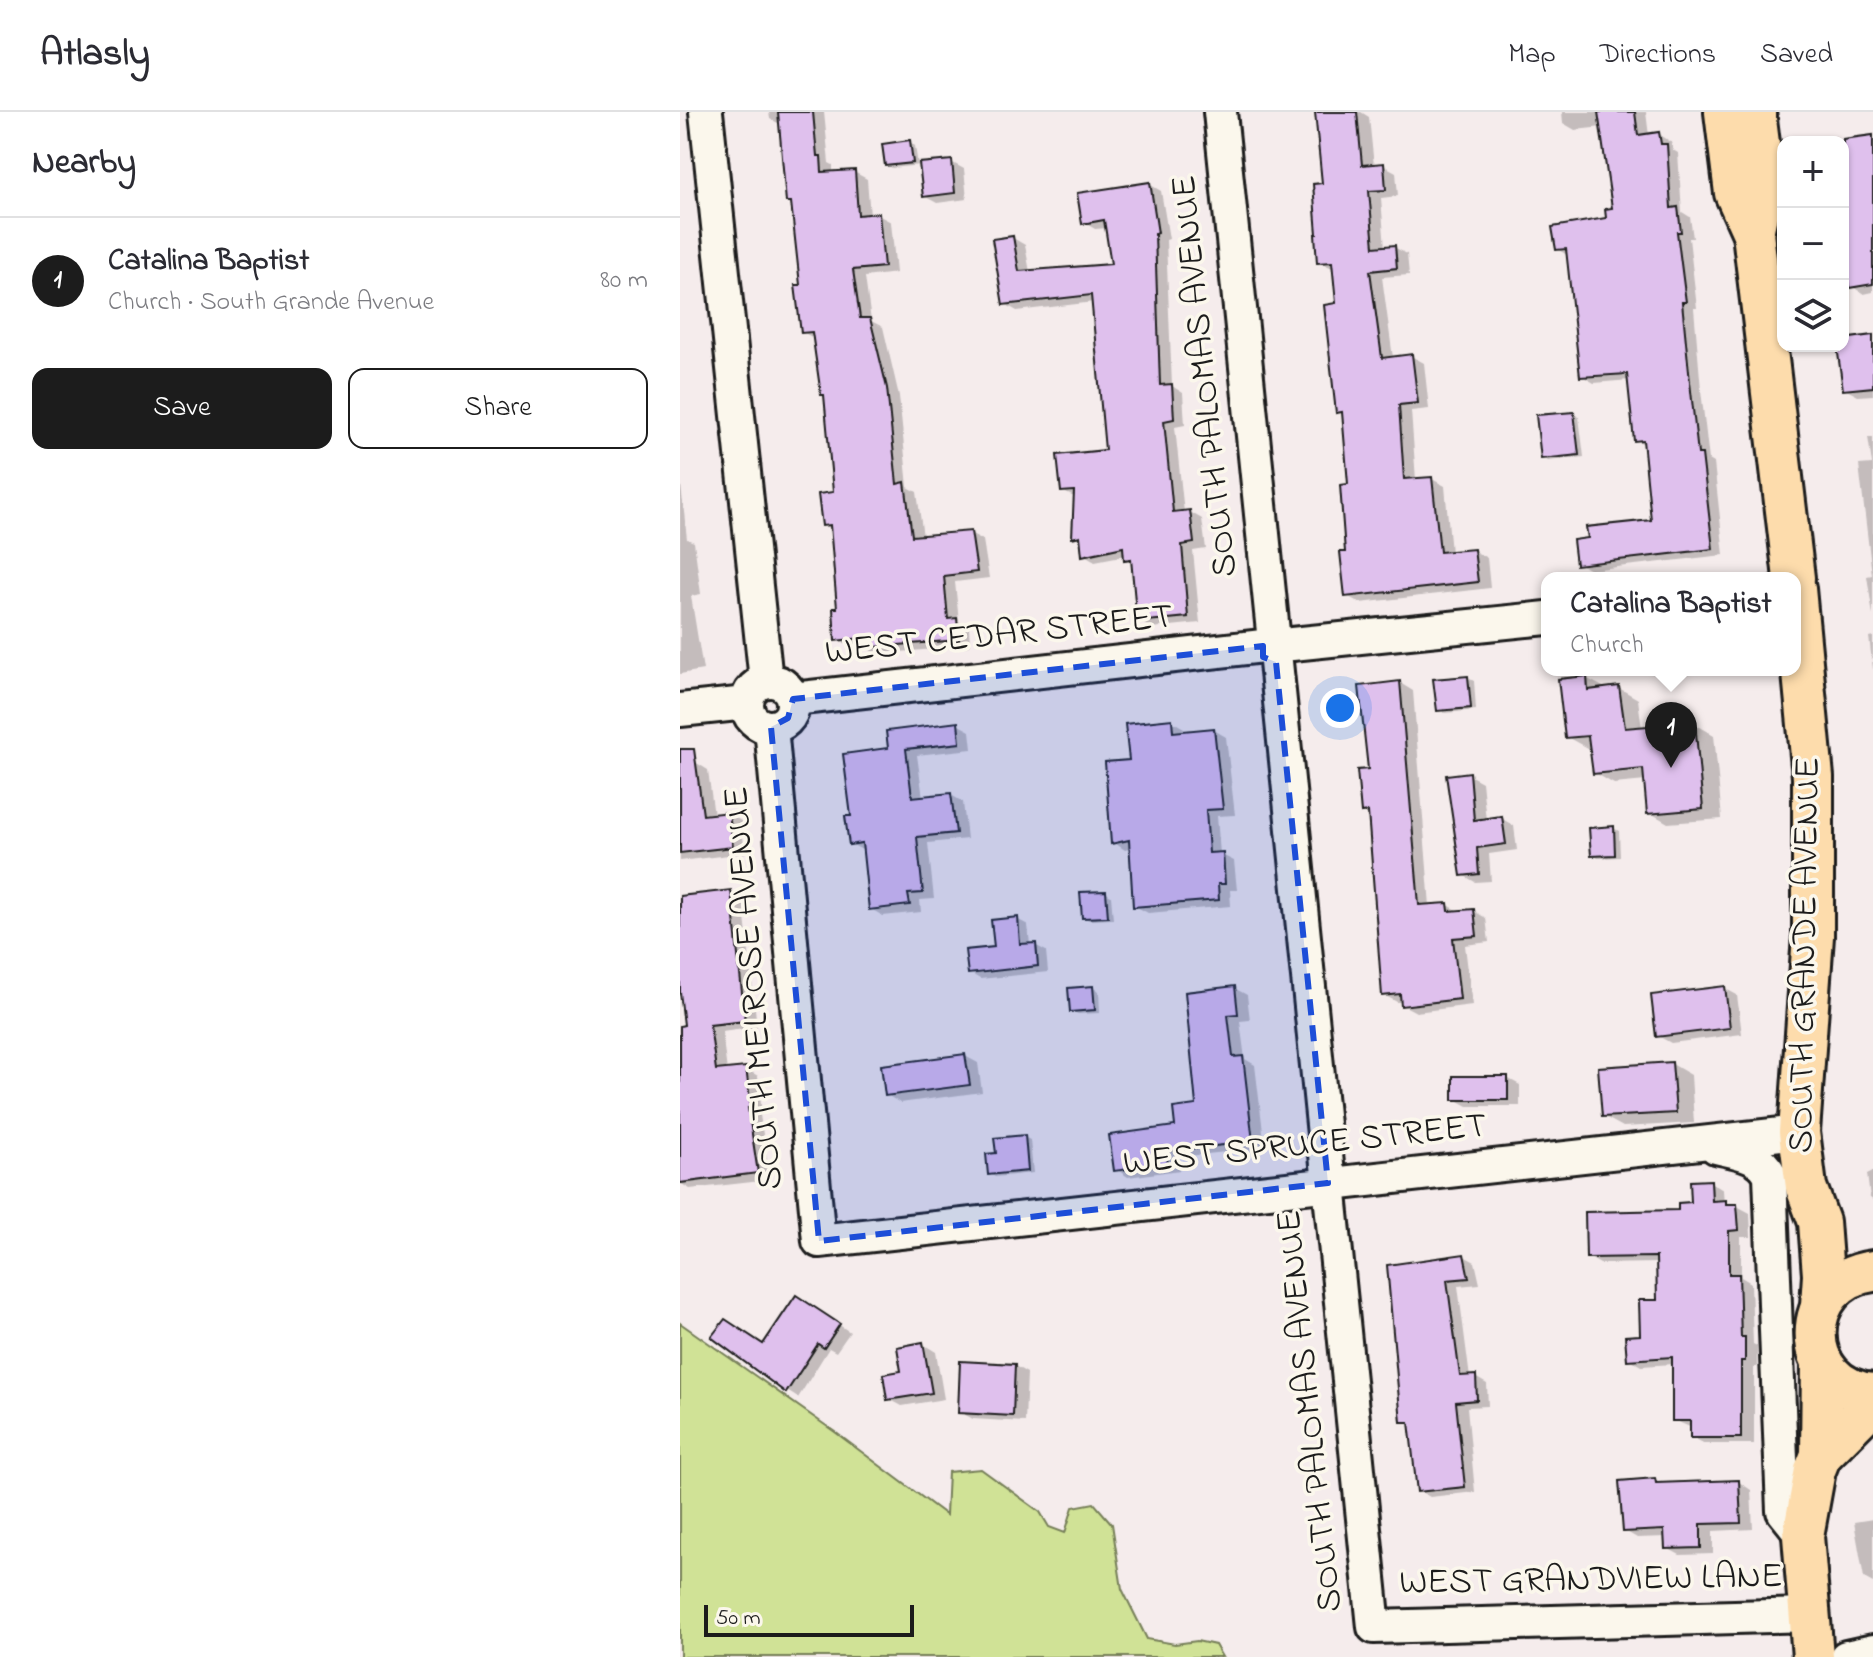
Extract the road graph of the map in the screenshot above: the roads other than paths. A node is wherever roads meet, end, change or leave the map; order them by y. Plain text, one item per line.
1 (706, 112) edge
2 (1220, 112) edge
3 (1725, 112) edge
4 (1755, 112) edge
5 (1753, 233) junction
6 (1793, 572) edge
7 (1541, 619) edge
8 (1276, 646) junction
9 (1801, 652) edge
10 (769, 694) junction
11 (680, 710) edge
12 (1799, 1132) junction
13 (1697, 1143) junction
14 (1328, 1183) junction
15 (1819, 1222) junction
16 (819, 1241) joint
17 (1873, 1258) edge
18 (1873, 1271) edge
19 (1821, 1305) junction
20 (1822, 1362) junction
21 (1873, 1394) edge
22 (1873, 1403) edge
23 (1821, 1455) junction
24 (1803, 1536) junction
25 (1810, 1615) junction
26 (1374, 1627) joint
27 (1873, 1651) edge
28 (1813, 1657) edge
29 (1846, 1657) edge

1 - 10 street
2 - 8 street, SOUTH PALOMAS AVENUE
3 - 5 main road
4 - 5 main road
5 - 6 main road
7 - 8 street, WEST CEDAR STREET
8 - 10 street, WEST CEDAR STREET
8 - 14 street, SOUTH PALOMAS AVENUE
9 - 12 main road, SOUTH GRANDE AVENUE
10 - 11 street, WEST CEDAR STREET
10 - 16 street, SOUTH MELROSE AVENUE
12 - 13 street, WEST SPRUCE STREET
12 - 15 main road, SOUTH GRANDE AVENUE
13 - 14 street, WEST SPRUCE STREET
13 - 24 street
14 - 16 street, WEST SPRUCE STREET
14 - 26 street, SOUTH PALOMAS AVENUE
15 - 17 main road
15 - 19 main road, SOUTH GRANDE AVENUE
18 - 19 main road
19 - 20 main road, SOUTH GRANDE AVENUE
20 - 21 main road
20 - 23 main road
22 - 23 main road
23 - 24 main road
24 - 25 main road
25 - 26 street, WEST GRANDVIEW LANE
25 - 28 main road
27 - 29 street

